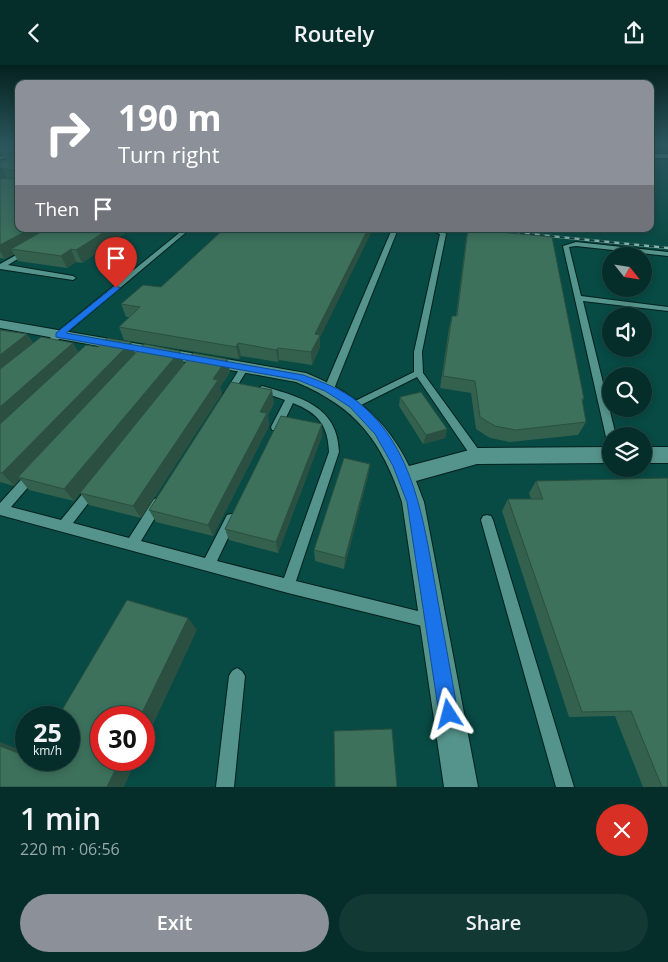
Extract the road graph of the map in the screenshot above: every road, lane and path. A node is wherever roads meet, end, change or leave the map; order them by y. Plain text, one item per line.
1 (183, 232) edge
2 (393, 232) edge
3 (442, 232) edge
4 (33, 247) edge
5 (668, 254) edge
6 (1, 266) edge
7 (73, 278) dead end
8 (578, 298) junction
9 (668, 309) edge
10 (8, 329) edge
11 (59, 335) junction
12 (37, 353) edge
13 (420, 373) junction
14 (244, 382) junction
15 (329, 389) junction
16 (290, 399) junction
17 (223, 402) edge
18 (354, 405) junction
19 (609, 427) edge
20 (273, 434) edge
21 (602, 455) edge
22 (652, 455) edge
23 (668, 455) edge
24 (477, 457) junction
25 (41, 466) edge
26 (404, 476) junction
27 (99, 481) edge
28 (164, 494) edge
29 (0, 509) edge
30 (234, 513) edge
31 (487, 520) dead end
32 (63, 527) junction
33 (132, 545) junction
34 (208, 565) junction
35 (288, 586) junction
36 (434, 622) junction
37 (236, 676) dead end
38 (225, 787) edge
39 (461, 787) edge
40 (565, 787) edge

1 - 11 lane
2 - 15 lane
3 - 13 lane
4 - 6 lane
5 - 8 lane
6 - 7 lane
8 - 9 lane
8 - 19 lane
10 - 11 street
11 - 12 lane
11 - 14 street
13 - 18 lane
13 - 24 lane
14 - 15 street
14 - 16 lane
14 - 17 lane
15 - 18 street
16 - 20 lane
16 - 35 lane
18 - 26 street
21 - 24 street
22 - 23 street
24 - 26 street
25 - 29 lane
26 - 36 street
27 - 32 lane
28 - 33 lane
29 - 32 lane
30 - 34 lane
31 - 40 lane
32 - 33 lane
33 - 34 lane
34 - 35 lane
35 - 36 lane
36 - 39 street
37 - 38 lane

